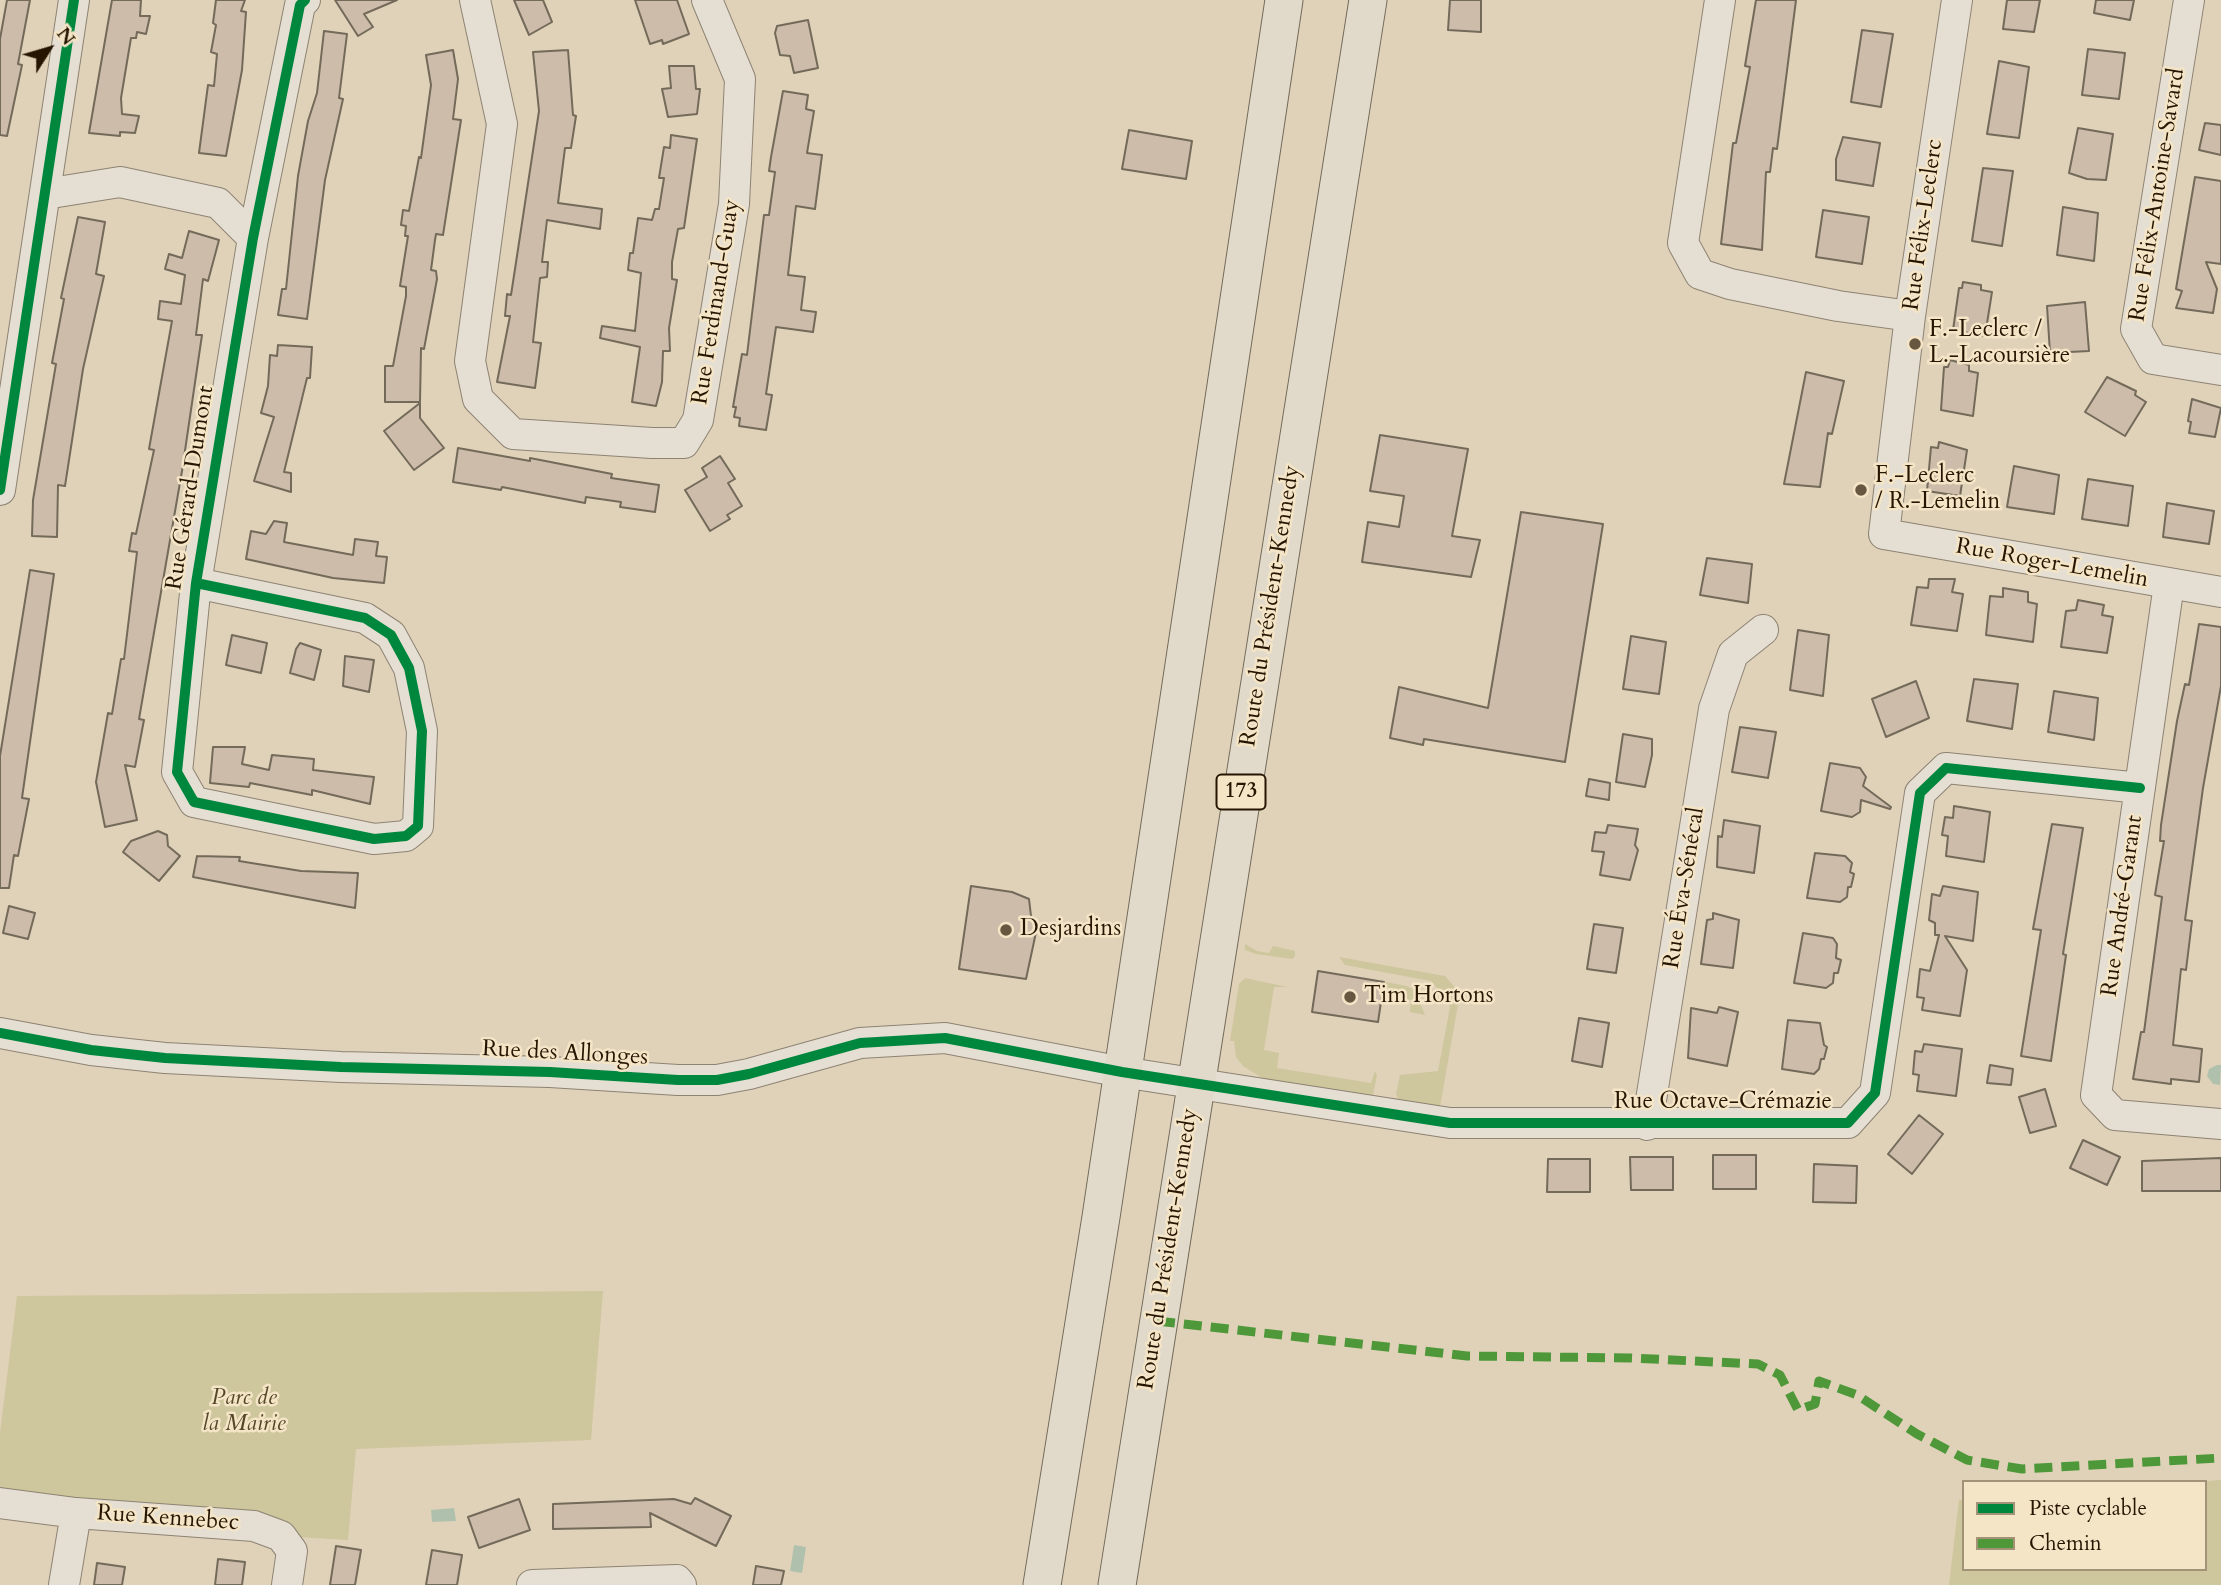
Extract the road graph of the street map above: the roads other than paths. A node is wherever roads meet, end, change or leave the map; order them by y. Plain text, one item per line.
1 (74, 0) edge
2 (305, 0) edge
3 (475, 0) edge
4 (707, 0) edge
5 (1284, 0) edge
6 (1368, 0) edge
7 (1720, 0) edge
8 (1957, 0) edge
9 (2189, 0) edge
10 (45, 194) junction
11 (253, 238) junction
12 (1910, 316) junction
13 (2221, 370) edge
14 (0, 490) edge
15 (1880, 531) joint
16 (196, 583) junction
17 (2169, 584) junction
18 (2221, 592) edge
19 (1763, 630) dead end
20 (2140, 788) junction
21 (0, 1033) edge
22 (1122, 1072) junction
23 (1195, 1083) junction
24 (2221, 1124) edge
25 (1647, 1125) junction
26 (0, 1503) edge
27 (76, 1513) junction
28 (64, 1585) edge
29 (287, 1585) edge
30 (532, 1585) edge
31 (681, 1585) edge
32 (1042, 1585) edge
33 (1117, 1585) edge

1 - 10 street
2 - 11 street, Rue Gérard-Dumont
3 - 4 street, Rue Ferdinand-Guay
5 - 22 main road
6 - 23 main road, Route du Président-Kennedy / 173
7 - 12 street
8 - 12 street, Rue Félix-Leclerc
9 - 13 street, Rue Félix-Antoine-Savard
10 - 11 street
10 - 14 street
11 - 16 street, Rue Gérard-Dumont
12 - 15 street, Rue Félix-Leclerc
15 - 17 street, Rue Roger-Lemelin
16 - 16 street, Rue Gérard-Dumont
17 - 18 street, Rue Roger-Lemelin
17 - 20 street, Rue André-Garant
19 - 25 street, Rue Éva-Sénécal
20 - 24 street, Rue André-Garant
20 - 25 street, Rue Octave-Crémazie
21 - 22 street, Rue des Allonges
22 - 23 street, Rue des Allonges
22 - 32 main road
23 - 25 street, Rue Octave-Crémazie
23 - 33 main road, Route du Président-Kennedy / 173
26 - 27 street, Rue Kennebec
27 - 28 street
27 - 29 street, Rue Kennebec
30 - 31 street

